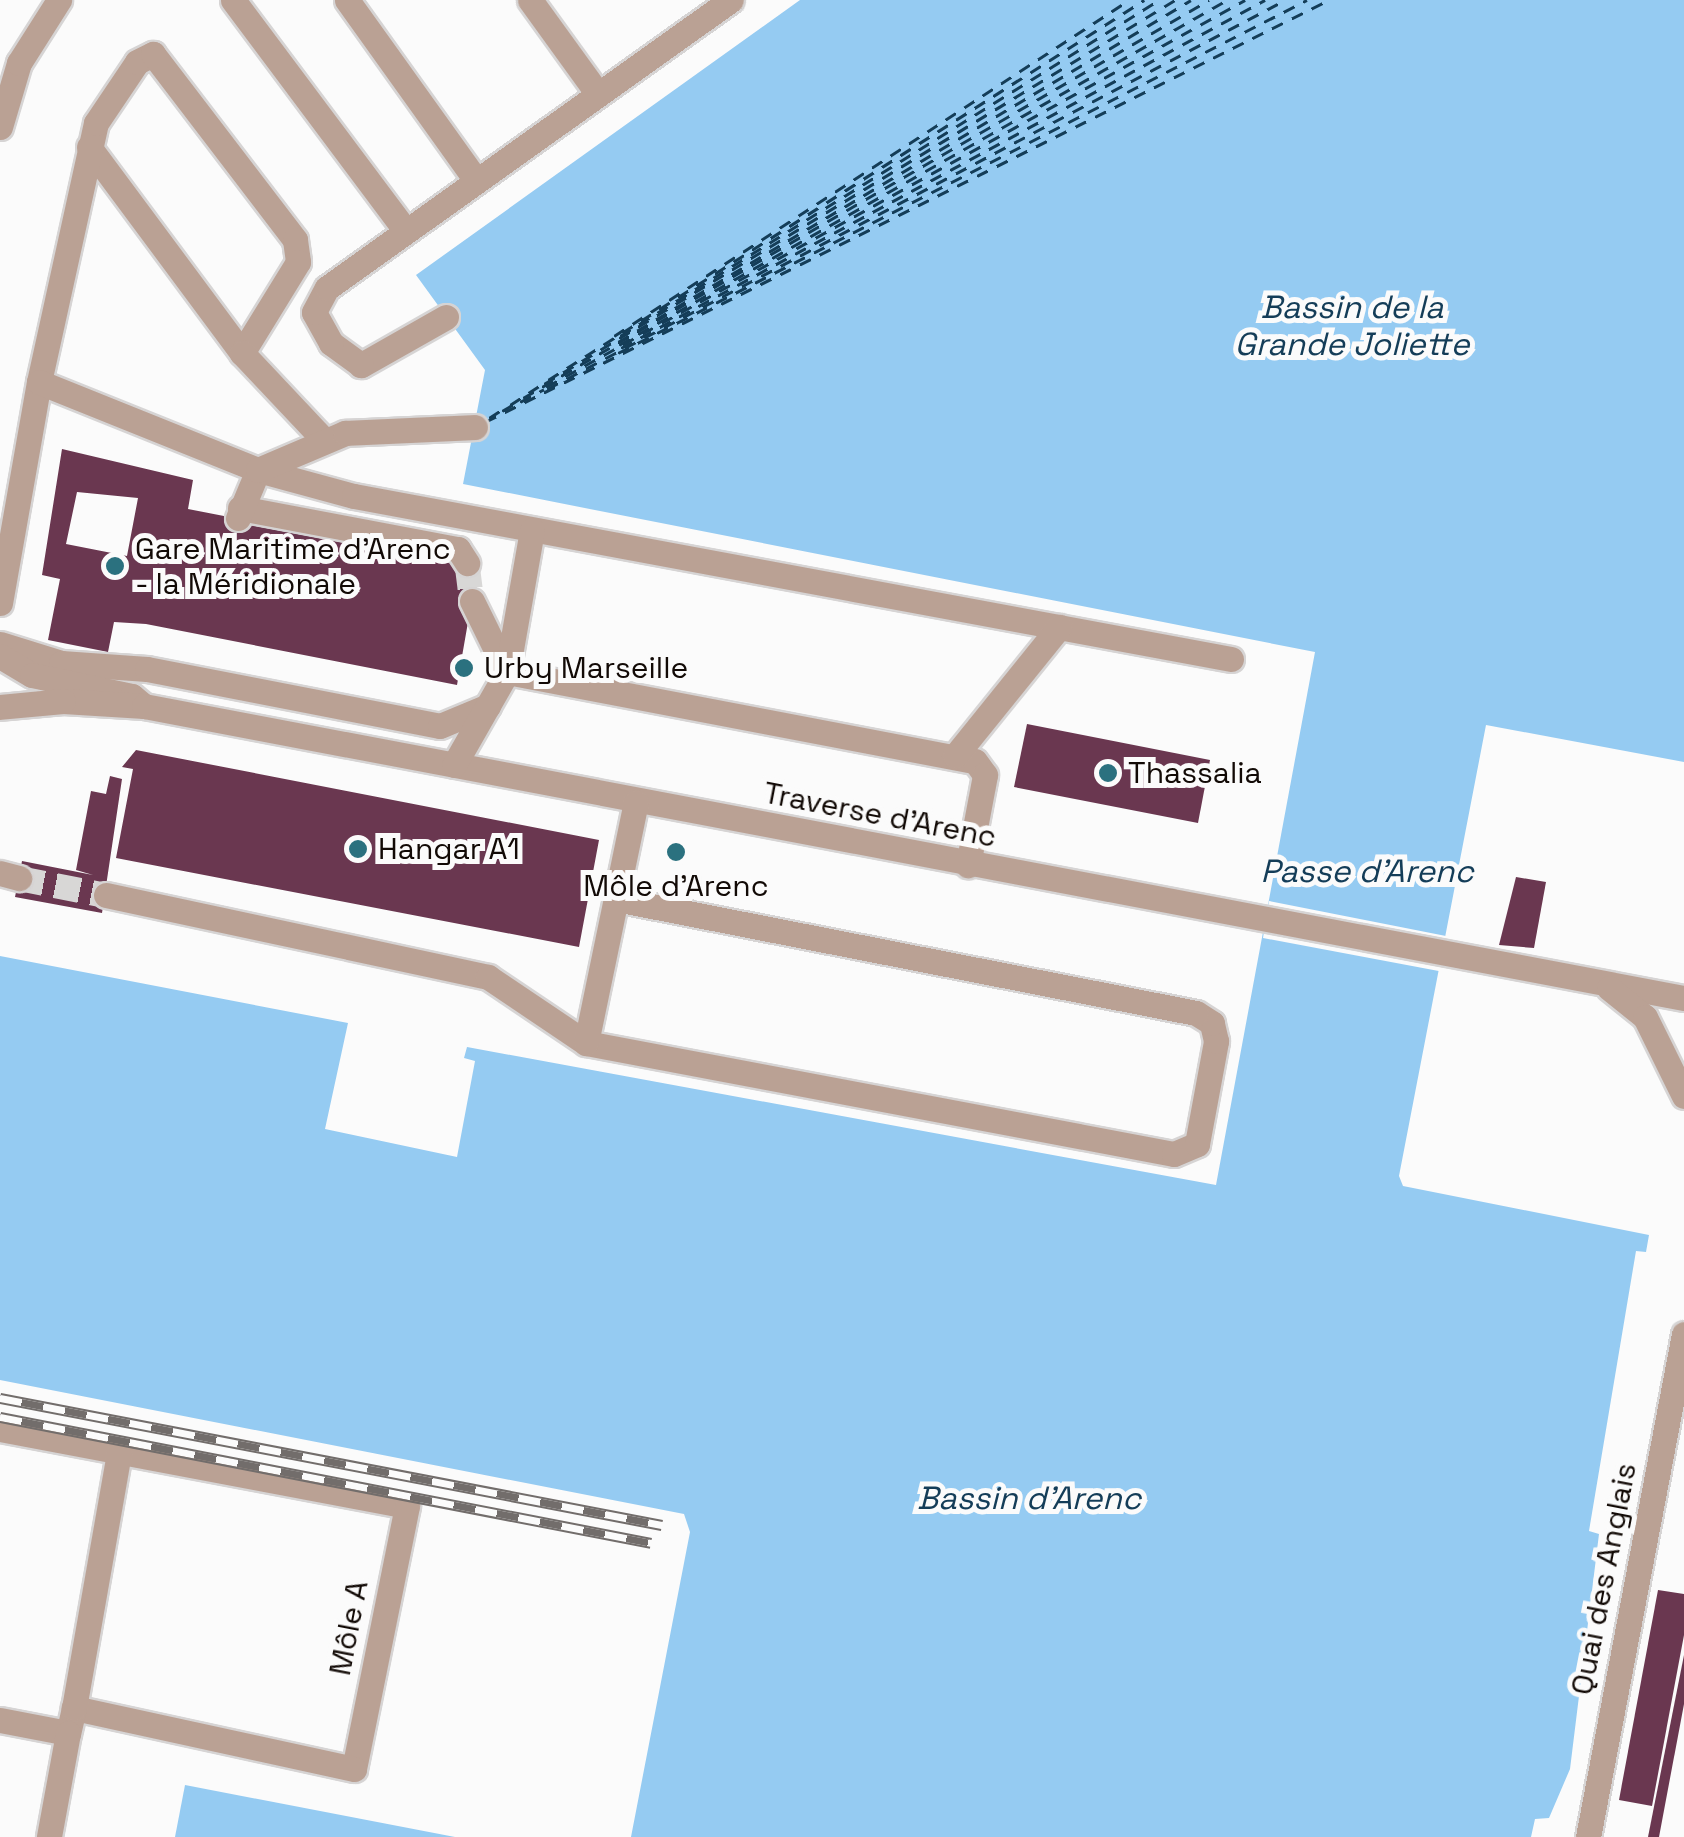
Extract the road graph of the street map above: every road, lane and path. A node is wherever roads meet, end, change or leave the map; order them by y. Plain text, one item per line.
1 (60, 0) edge
2 (234, 0) edge
3 (347, 0) edge
4 (530, 0) edge
5 (720, 3) edge
6 (598, 94) junction
7 (0, 127) edge
8 (89, 146) junction
9 (475, 179) junction
10 (405, 230) junction
11 (446, 317) dead end
12 (242, 353) junction
13 (40, 382) junction
14 (474, 427) dead end
15 (323, 439) junction
16 (258, 470) junction
17 (532, 530) junction
18 (467, 563) dead end
19 (472, 600) tunnel mouth
20 (0, 603) edge
21 (1058, 626) junction
22 (0, 644) edge
23 (0, 656) edge
24 (1231, 659) dead end
25 (508, 672) junction
26 (110, 692) junction
27 (76, 701) junction
28 (144, 706) junction
29 (488, 706) junction
30 (0, 707) edge
31 (955, 756) junction
32 (454, 765) junction
33 (636, 802) junction
34 (968, 866) junction
35 (106, 895) tunnel mouth
36 (616, 900) junction
37 (1604, 985) junction
38 (1684, 998) edge
39 (586, 1043) junction
40 (1684, 1096) edge
41 (1684, 1334) edge
42 (0, 1429) edge
43 (119, 1452) junction
44 (0, 1720) edge
45 (71, 1721) junction
46 (48, 1837) edge
47 (1588, 1837) edge

1 - 7 lane
2 - 10 lane
3 - 9 lane
4 - 6 lane
5 - 6 lane
6 - 9 lane
8 - 12 lane
8 - 12 lane
8 - 13 lane
9 - 10 lane
10 - 11 lane
12 - 15 lane
13 - 16 lane
13 - 20 lane
14 - 15 lane
15 - 16 lane
16 - 17 lane
16 - 18 lane
17 - 21 lane
17 - 25 lane
19 - 25 lane
21 - 24 lane
21 - 31 lane
22 - 29 lane
23 - 26 lane, Traverse d'Arenc
25 - 29 lane
25 - 31 lane
26 - 27 lane
26 - 28 lane, Traverse d'Arenc
27 - 28 lane, Traverse d'Arenc
27 - 30 lane, Traverse d'Arenc
28 - 32 lane, Traverse d'Arenc
29 - 32 lane
31 - 34 lane
32 - 33 lane, Traverse d'Arenc
33 - 34 lane, Traverse d'Arenc
33 - 36 lane
34 - 37 lane, Traverse d'Arenc
35 - 39 lane
36 - 39 lane
36 - 39 lane
37 - 38 lane, Traverse d'Arenc
37 - 40 lane, Traverse d'Arenc
41 - 47 lane, Quai des Anglais
42 - 43 lane, Môle A
43 - 45 lane
43 - 45 lane, Môle A
44 - 45 lane
45 - 46 lane

